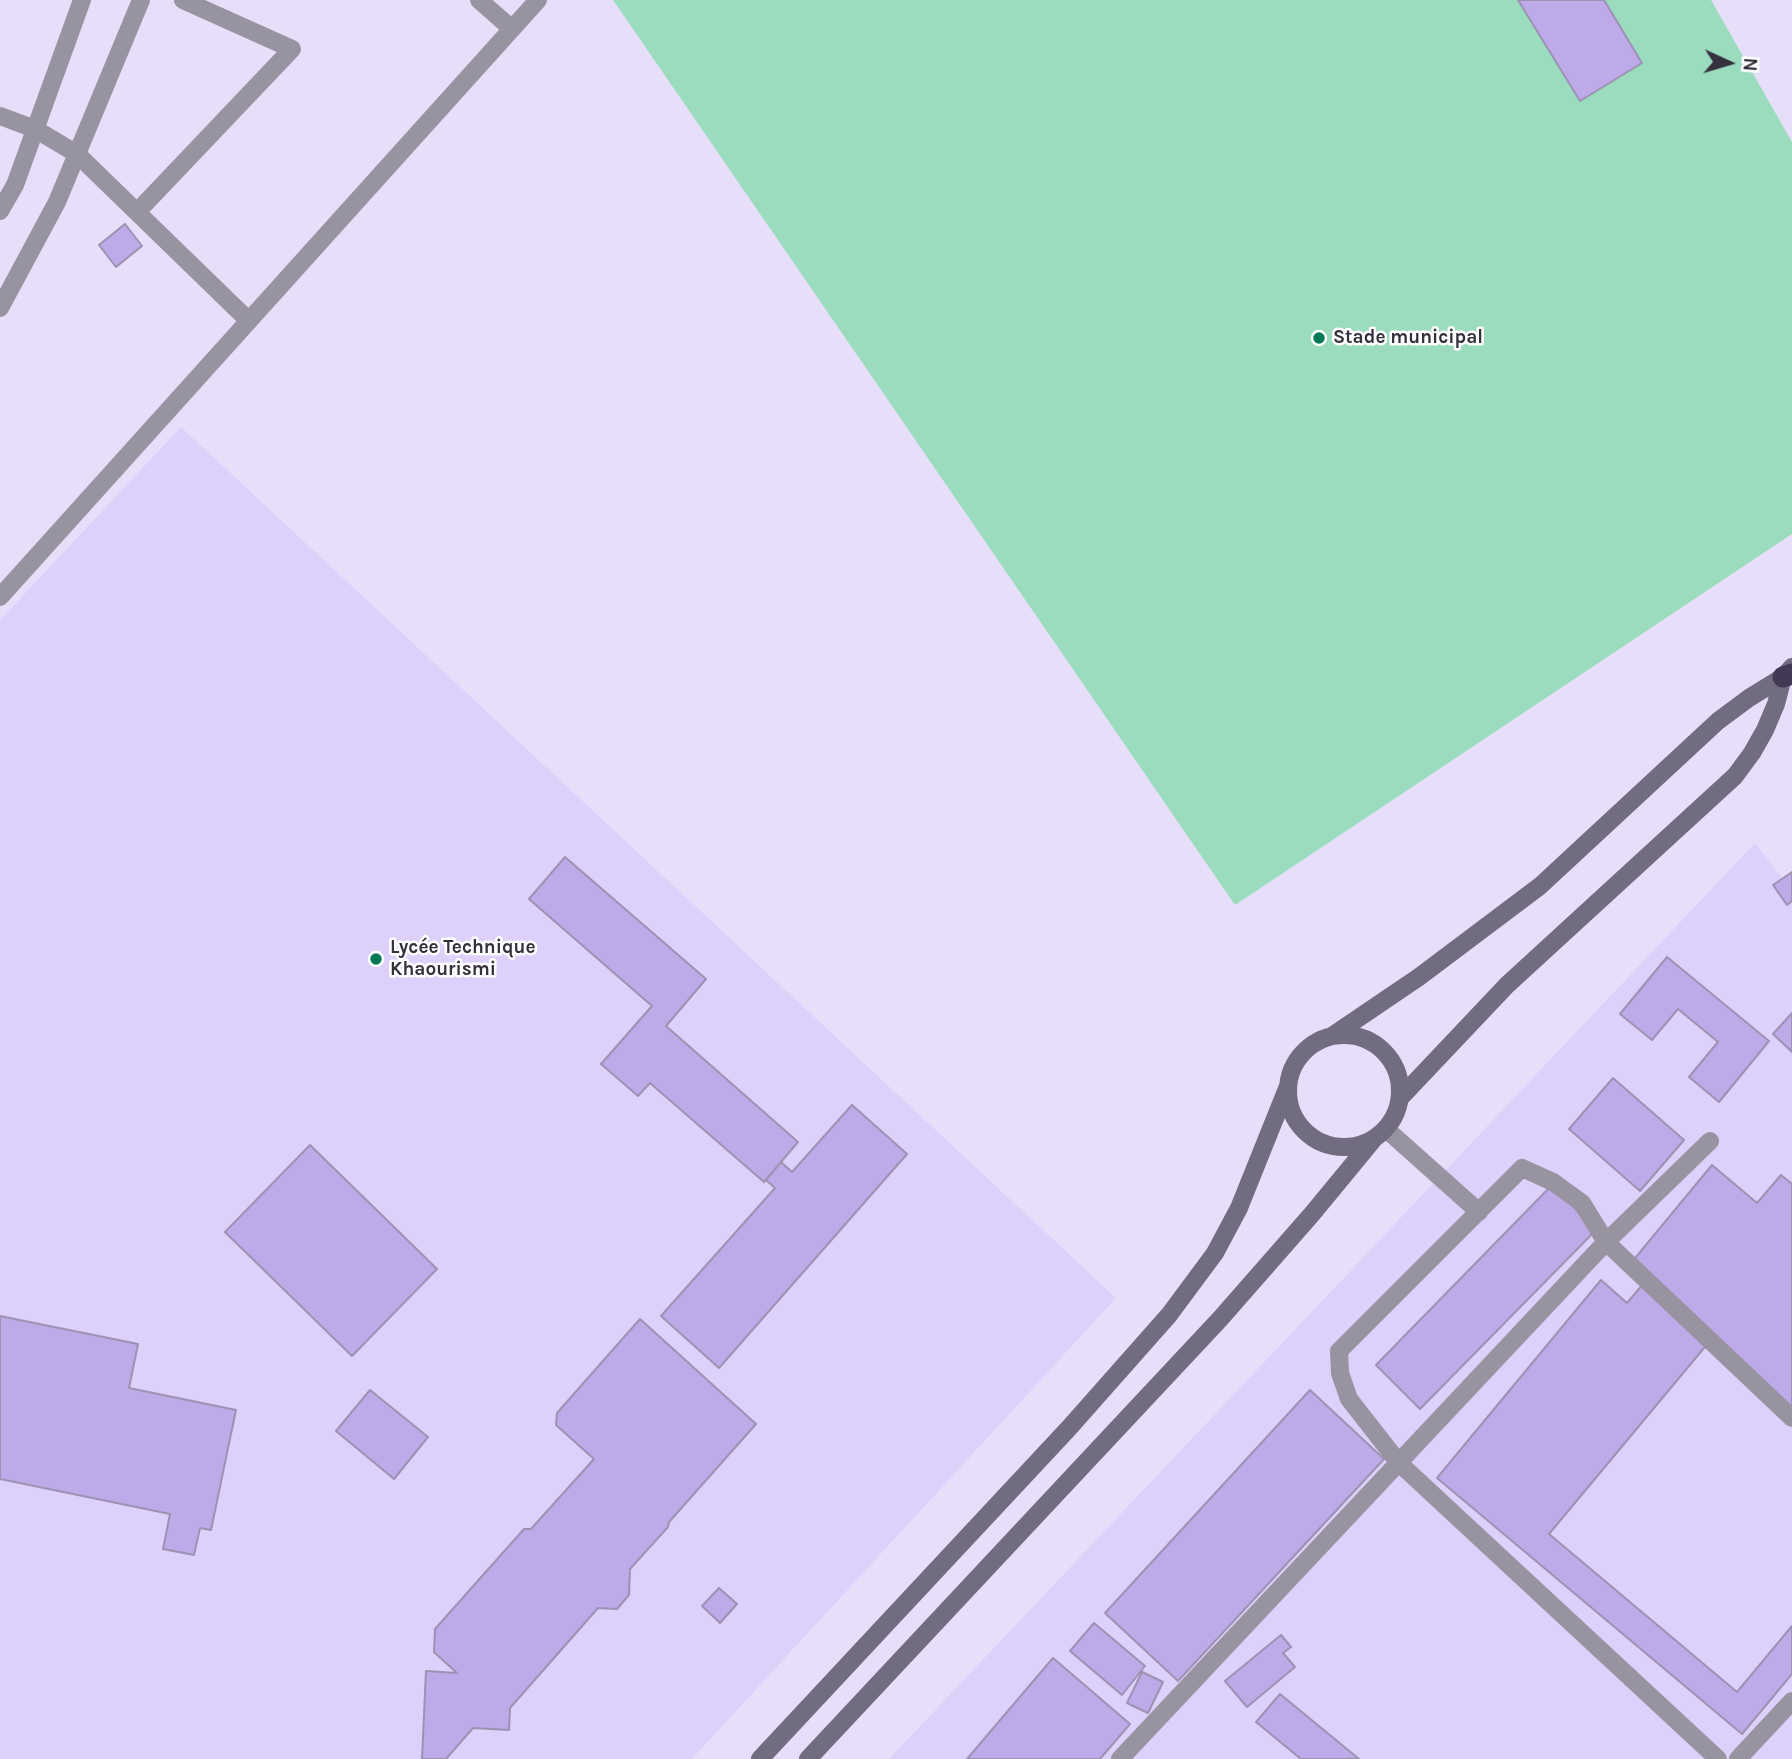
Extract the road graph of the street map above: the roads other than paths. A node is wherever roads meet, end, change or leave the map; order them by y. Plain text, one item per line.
1 (82, 0) edge
2 (141, 0) edge
3 (184, 0) edge
4 (479, 0) edge
5 (538, 0) edge
6 (513, 29) junction
7 (0, 116) edge
8 (35, 129) junction
9 (77, 154) junction
10 (0, 211) edge
11 (137, 212) junction
12 (0, 308) edge
13 (249, 321) junction
14 (2, 590) edge
15 (1790, 677) edge
16 (1332, 1036) junction
17 (1288, 1086) junction
18 (1401, 1097) junction
19 (1380, 1134) junction
20 (1710, 1141) dead end
21 (1479, 1212) junction
22 (1606, 1242) junction
23 (1792, 1418) edge
24 (1399, 1462) junction
25 (1792, 1701) edge
26 (760, 1759) edge
27 (808, 1759) edge
28 (1120, 1759) edge
29 (1718, 1759) edge
30 (1738, 1759) edge

1 - 8 street
2 - 9 street
3 - 11 street
4 - 6 street
5 - 6 street
6 - 13 street
7 - 8 street
8 - 9 street
8 - 10 street
9 - 11 street
9 - 12 street
11 - 13 street
13 - 14 street
15 - 16 main road
15 - 18 main road
16 - 17 main road
16 - 18 main road
17 - 19 main road
17 - 26 main road
18 - 19 main road
19 - 21 street
19 - 27 main road
20 - 22 street
21 - 22 street
21 - 24 street
22 - 23 street
22 - 24 street
24 - 28 street
24 - 29 street
25 - 30 street

